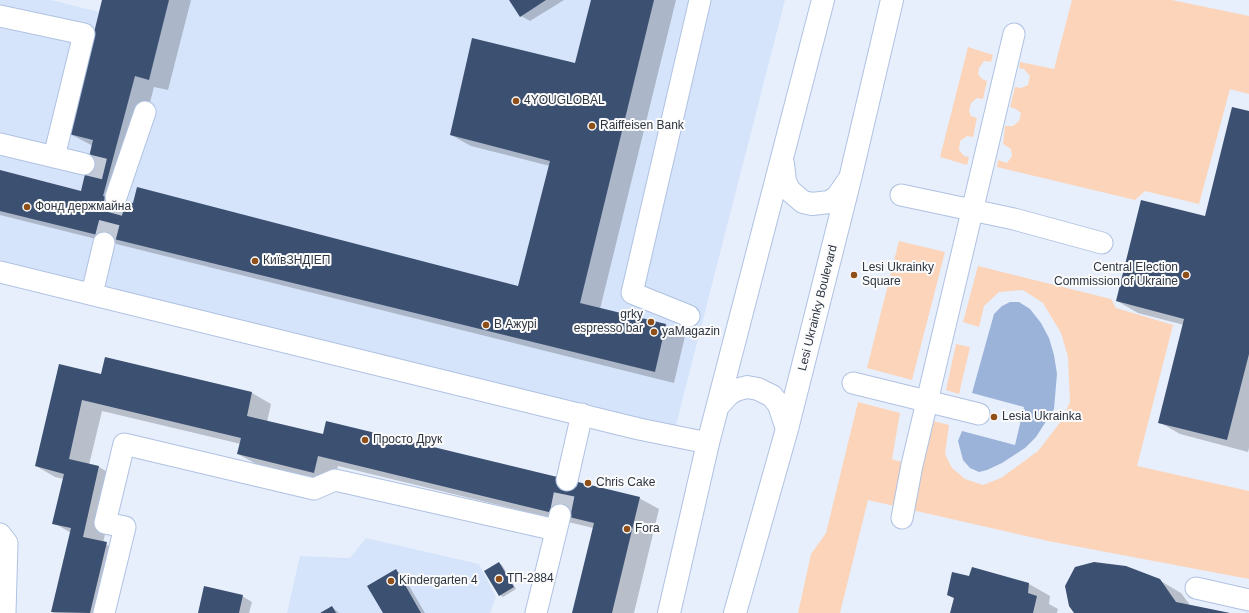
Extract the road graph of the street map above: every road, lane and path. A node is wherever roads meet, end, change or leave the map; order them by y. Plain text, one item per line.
1 (700, 0) edge
2 (823, 0) edge
3 (892, 0) edge
4 (0, 16) edge
5 (1014, 34) dead end
6 (146, 112) dead end
7 (0, 144) edge
8 (54, 157) junction
9 (783, 160) junction
10 (84, 164) tunnel mouth
11 (850, 178) junction
12 (901, 195) dead end
13 (116, 197) tunnel mouth
14 (972, 211) junction
15 (104, 243) tunnel mouth
16 (1102, 244) dead end
17 (0, 272) edge
18 (92, 294) junction
19 (689, 316) dead end
20 (853, 383) dead end
21 (927, 400) junction
22 (718, 406) junction
23 (582, 414) junction
24 (979, 414) dead end
25 (787, 429) junction
26 (708, 443) junction
27 (567, 480) tunnel mouth
28 (902, 518) dead end
29 (0, 534) edge
30 (1196, 588) dead end
31 (1249, 600) edge
32 (5, 613) edge
33 (104, 613) edge
34 (536, 613) edge
35 (669, 613) edge
36 (735, 613) edge

1 - 19 street
2 - 9 main road
3 - 11 main road, Lesi Ukrainky Boulevard
4 - 8 street
5 - 14 street
6 - 13 street
7 - 8 street
8 - 10 street
9 - 11 main road
9 - 22 main road
11 - 25 main road, Lesi Ukrainky Boulevard
12 - 14 street
14 - 16 street
14 - 21 street
15 - 18 street
17 - 18 street
18 - 23 street
20 - 21 street
21 - 24 street
21 - 28 street
22 - 25 main road
22 - 26 main road
23 - 26 street
23 - 27 street
25 - 36 main road, Lesi Ukrainky Boulevard
26 - 35 main road
29 - 32 street
30 - 31 street
33 - 34 street

